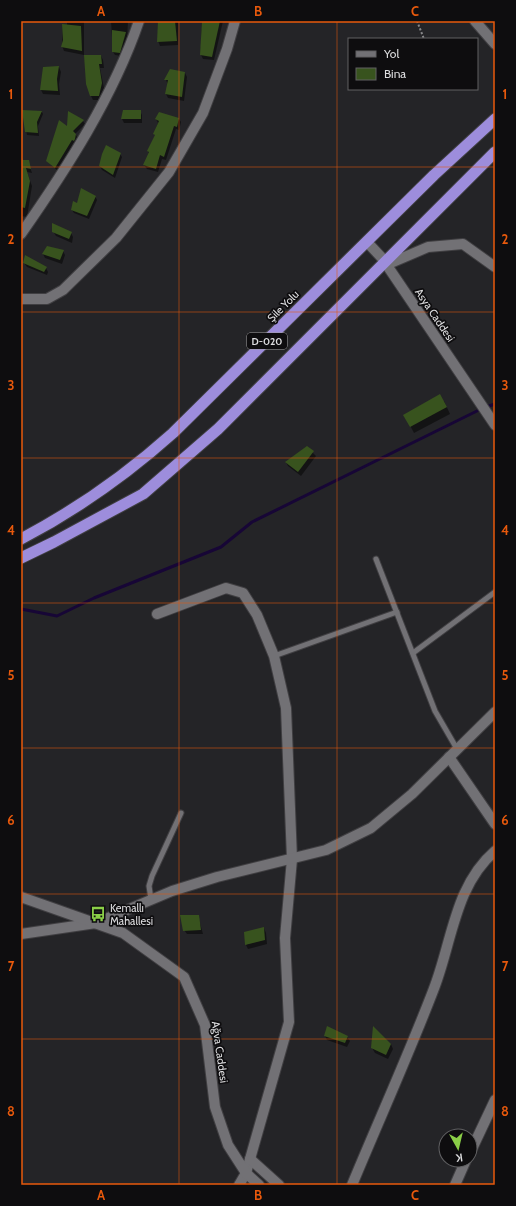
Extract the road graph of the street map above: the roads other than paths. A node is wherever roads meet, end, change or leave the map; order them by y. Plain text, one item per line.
1 (140, 21) edge
2 (235, 21) edge
3 (474, 21) edge
4 (495, 44) edge
5 (495, 119) edge
6 (495, 152) edge
7 (21, 234) edge
8 (367, 242) junction
9 (385, 264) junction
10 (495, 267) edge
11 (21, 299) edge
12 (493, 422) edge
13 (21, 539) edge
14 (21, 558) edge
15 (376, 559) dead end
16 (495, 592) edge
17 (397, 612) junction
18 (157, 614) dead end
19 (413, 653) junction
20 (274, 656) junction
21 (495, 712) edge
22 (457, 749) junction
23 (449, 757) junction
24 (181, 813) dead end
25 (495, 824) edge
26 (495, 851) edge
27 (292, 859) junction
28 (21, 897) edge
29 (151, 899) junction
30 (96, 923) junction
31 (21, 934) edge
32 (495, 1100) edge
33 (478, 1136) edge
34 (250, 1159) junction
35 (462, 1168) edge
36 (246, 1173) junction
37 (239, 1185) edge
38 (259, 1185) edge
39 (279, 1185) edge
40 (352, 1185) edge
41 (454, 1185) edge

1 - 7 street
2 - 11 street
3 - 4 street
5 - 8 highway, Şile Yolu / D-020
6 - 9 highway, D-020
8 - 9 street, Asya Caddesi
8 - 13 highway, Şile Yolu / D-020
9 - 10 street
9 - 12 street, Asya Caddesi
9 - 14 highway, D-020
15 - 17 lane
16 - 19 lane
17 - 19 lane
17 - 20 lane
18 - 20 street
19 - 22 lane
20 - 27 street
21 - 22 street
22 - 23 street
23 - 25 street
23 - 27 street
24 - 29 lane
26 - 40 street
27 - 29 street
27 - 34 street
28 - 30 street, Ağva Caddesi
29 - 30 street
30 - 31 street
30 - 36 street, Ağva Caddesi
32 - 33 street
34 - 36 street
34 - 39 street
35 - 41 street
36 - 37 street
36 - 38 street, Ağva Caddesi

